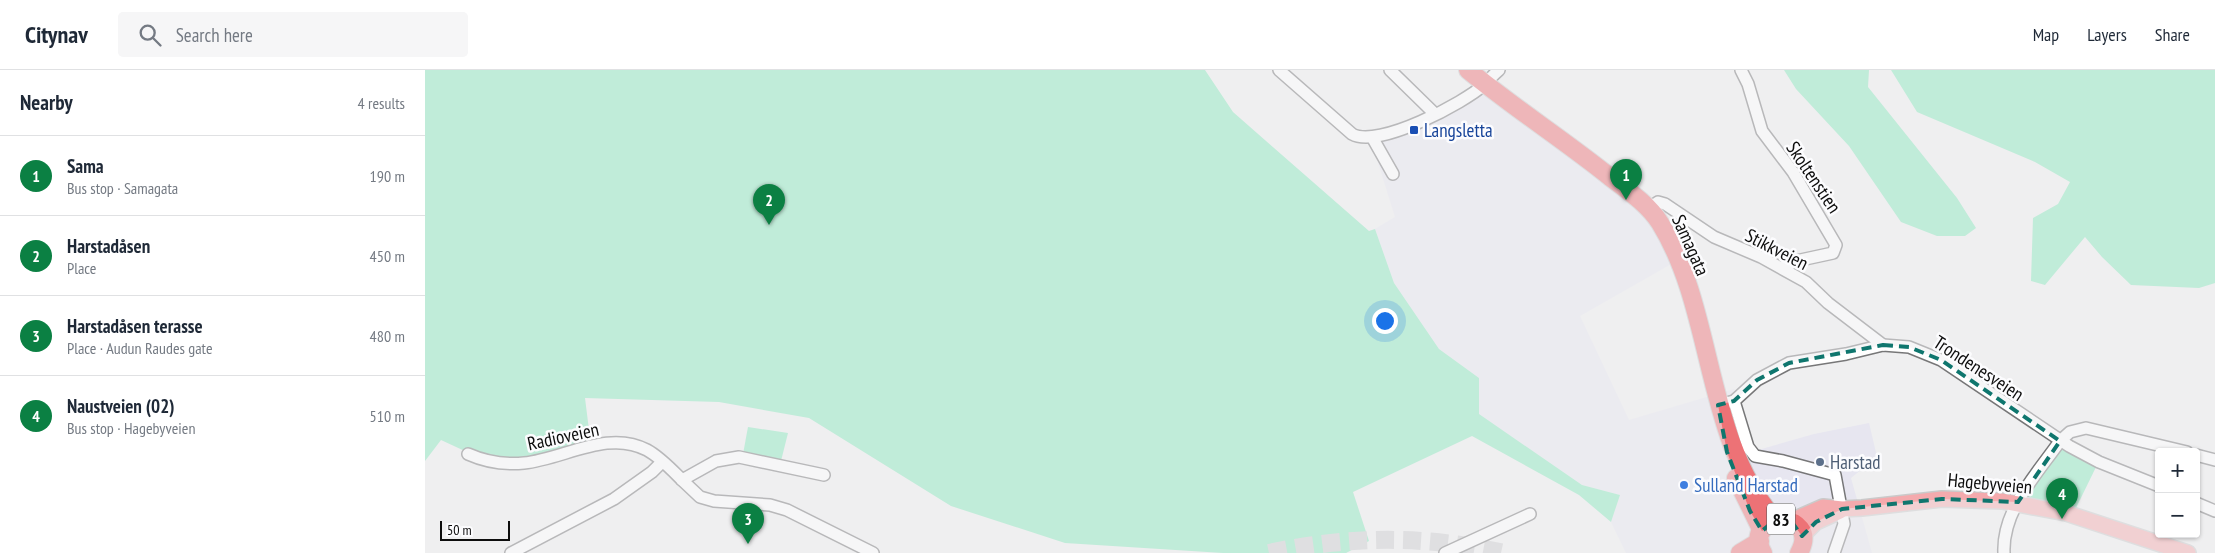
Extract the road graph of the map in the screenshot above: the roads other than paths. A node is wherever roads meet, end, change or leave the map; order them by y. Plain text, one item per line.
1 (1279, 70) edge
2 (1390, 70) edge
3 (1468, 70) edge
4 (1499, 70) edge
5 (1741, 70) edge
6 (1485, 84) junction
7 (1435, 114) junction
8 (1372, 137) junction
9 (1393, 174) dead end
10 (1648, 209) junction
11 (1782, 268) junction
12 (1883, 345) junction
13 (1726, 403) junction
14 (2060, 441) junction
15 (2170, 448) edge
16 (468, 454) dead end
17 (2200, 455) edge
18 (2215, 460) edge
19 (662, 462) junction
20 (824, 475) dead end
21 (682, 480) junction
22 (2155, 484) edge
23 (2017, 502) junction
24 (2200, 505) edge
25 (1842, 509) junction
26 (2215, 511) edge
27 (1530, 514) dead end
28 (1770, 533) edge
29 (1801, 544) edge
30 (511, 553) edge
31 (873, 553) edge
32 (1445, 553) edge
33 (1740, 553) edge
34 (1834, 553) edge
35 (2005, 553) edge
36 (2189, 553) edge

1 - 8 street
2 - 7 street
3 - 6 highway, Samagata / 83
4 - 6 street
5 - 11 street, Skoltenstien
6 - 7 street
6 - 10 highway, Samagata / 83
7 - 8 street
8 - 9 street
10 - 11 street, Stikkveien
10 - 13 highway, Samagata / 83
11 - 12 street, Stikkveien
12 - 13 street, Trondenesveien
12 - 14 street, Trondenesveien
13 - 25 street
13 - 28 highway, Samagata / 83
14 - 15 street
14 - 22 street, Trondenesveien
14 - 23 street
16 - 19 street, Radioveien
17 - 18 street
19 - 21 street, Radioveien
19 - 30 street
20 - 21 street
21 - 31 street, Radioveien
23 - 25 main road, Hagebyveien
23 - 35 street
23 - 36 main road, Hagebyveien
24 - 26 street
25 - 28 main road, Hagebyveien
25 - 29 main road, Hagebyveien
25 - 34 street
27 - 32 street
28 - 29 highway, 83
28 - 33 highway, 83

